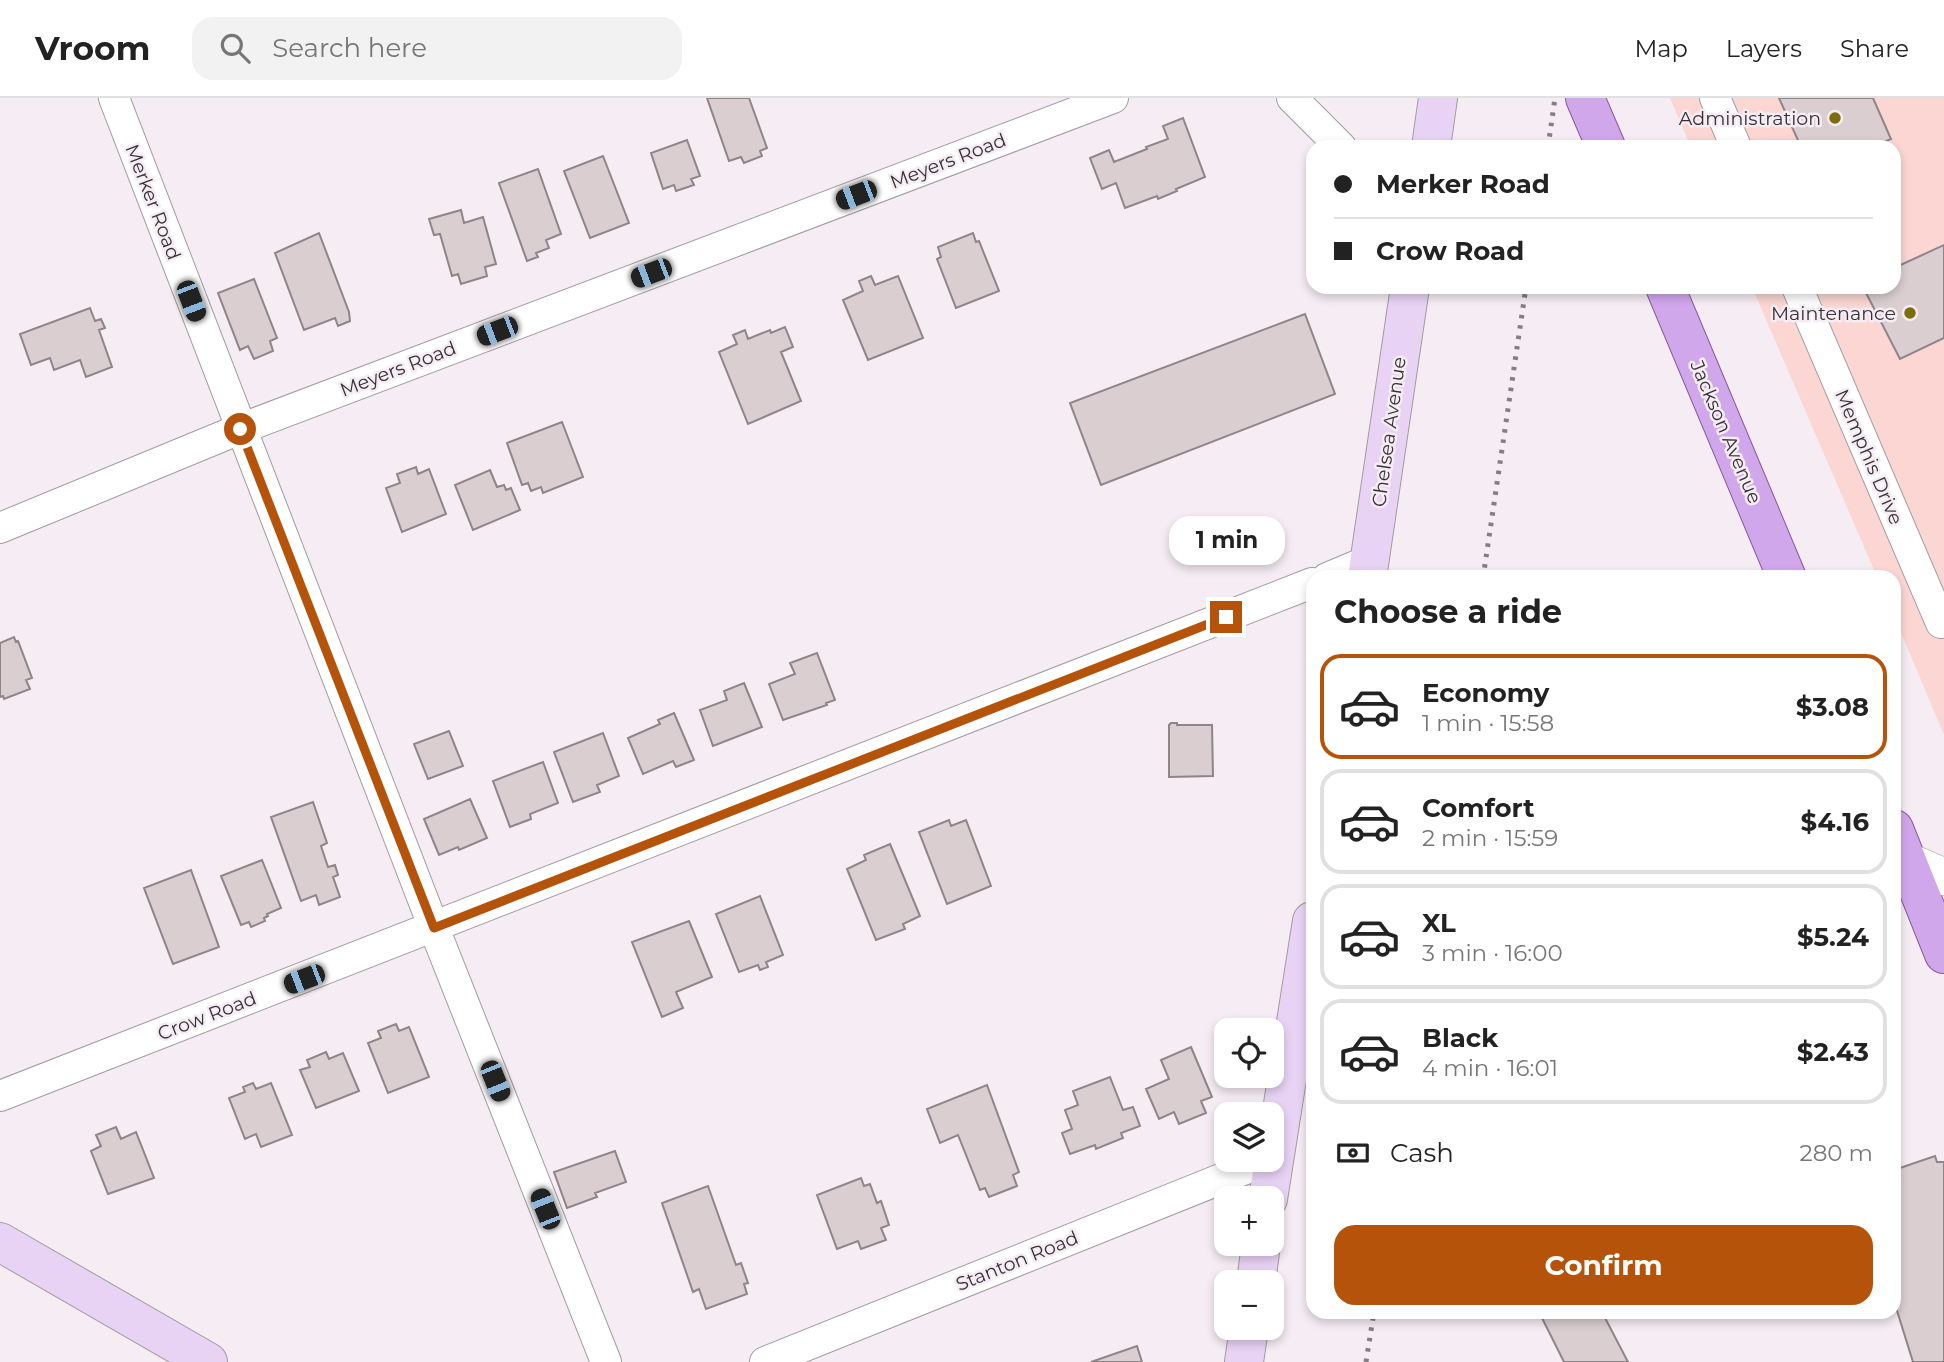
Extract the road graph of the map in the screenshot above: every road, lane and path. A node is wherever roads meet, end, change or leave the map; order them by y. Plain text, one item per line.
1 (114, 98) edge
2 (1113, 98) edge
3 (1292, 98) edge
4 (1438, 98) edge
5 (1585, 98) edge
6 (1715, 98) edge
7 (1334, 140) edge
8 (1432, 140) edge
9 (1603, 140) edge
10 (1733, 140) edge
11 (1409, 294) edge
12 (1668, 294) edge
13 (1800, 294) edge
14 (240, 429) junction
15 (0, 528) edge
16 (1369, 569) edge
17 (1784, 570) edge
18 (1306, 585) edge
19 (1943, 625) edge
20 (1901, 847) edge
21 (1901, 848) edge
22 (1944, 877) edge
23 (434, 928) junction
24 (1944, 954) edge
25 (1306, 956) edge
26 (0, 1096) edge
27 (1282, 1102) edge
28 (1240, 1172) edge
29 (0, 1242) edge
30 (1247, 1340) edge
31 (208, 1362) edge
32 (606, 1362) edge
33 (765, 1362) edge
34 (1244, 1362) edge

1 - 14 street, Merker Road
2 - 14 street, Meyers Road
3 - 7 street
4 - 8 main road
5 - 9 main road
6 - 10 street
11 - 16 main road, Chelsea Avenue
12 - 17 main road, Jackson Avenue
13 - 19 street, Memphis Drive
14 - 15 street, Meyers Road
14 - 23 street, Merker Road
18 - 23 street, Crow Road
20 - 22 street
21 - 24 main road
23 - 26 street, Crow Road
23 - 32 street, Merker Road
25 - 27 main road
28 - 33 street, Stanton Road
29 - 31 main road
30 - 34 main road

